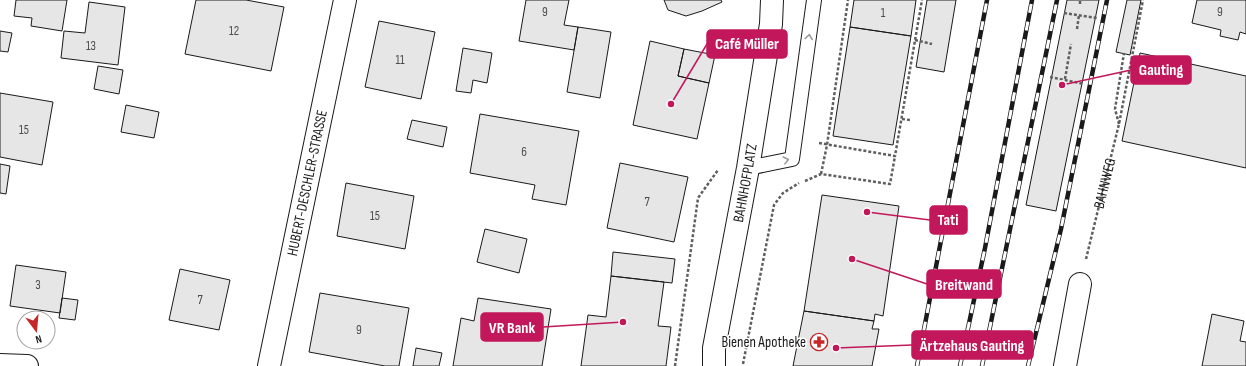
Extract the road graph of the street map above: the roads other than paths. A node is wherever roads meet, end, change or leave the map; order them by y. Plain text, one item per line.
1 (345, 0) edge
2 (772, 0) edge
3 (814, 0) edge
4 (748, 168) junction
5 (1080, 284) road end
6 (0, 365) edge
7 (27, 366) edge
8 (269, 366) edge
9 (714, 366) edge
10 (1065, 366) edge

1 - 8 street, HUBERT-DESCHLER-STRASSE
2 - 4 street, BAHNHOFPLATZ
4 -> 3 lane
4 - 9 street, BAHNHOFPLATZ
5 - 10 street
6 - 7 street

